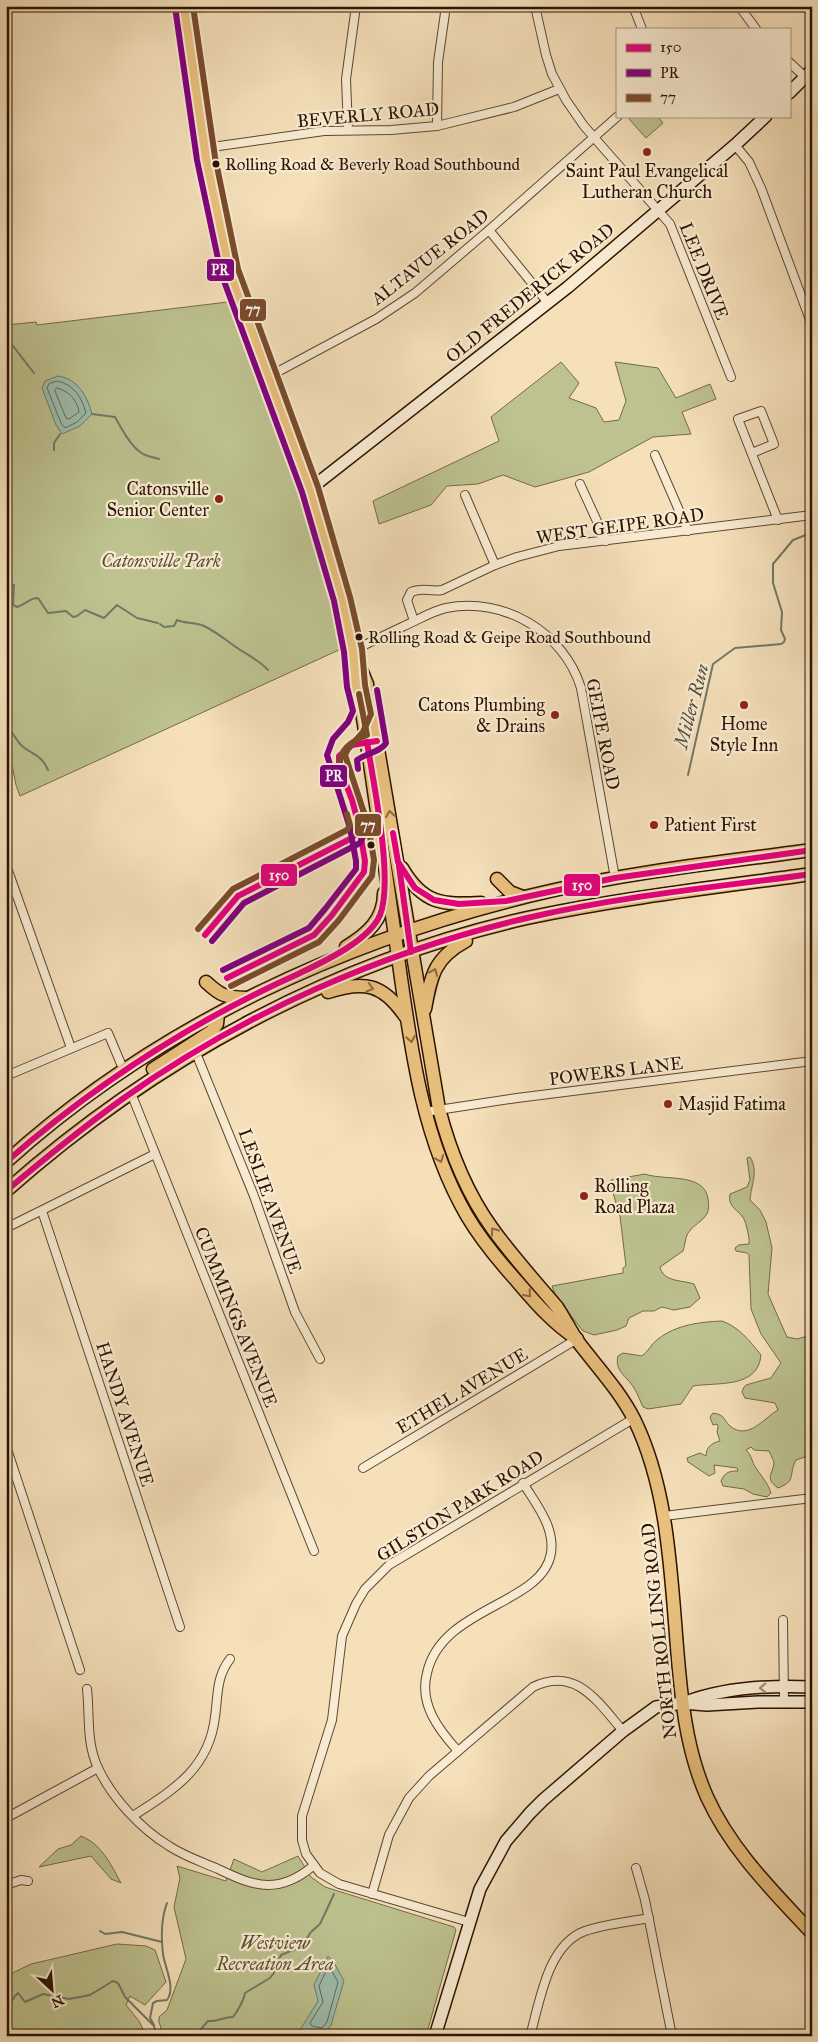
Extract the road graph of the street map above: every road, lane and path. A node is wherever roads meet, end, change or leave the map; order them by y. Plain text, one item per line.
1 (208, 6) edge
2 (356, 6) edge
3 (446, 6) edge
4 (535, 6) edge
5 (633, 6) edge
6 (739, 6) edge
7 (184, 8) edge
8 (642, 28) edge
9 (755, 28) edge
10 (790, 63) edge
11 (808, 74) edge
12 (559, 89) junction
13 (790, 92) edge
14 (616, 118) edge
15 (764, 118) edge
16 (437, 126) junction
17 (348, 130) junction
18 (594, 137) junction
19 (735, 145) junction
20 (205, 148) junction
21 (658, 211) junction
22 (489, 230) junction
23 (548, 302) junction
24 (812, 325) edge
25 (268, 377) junction
26 (731, 377) dead end
27 (752, 453) junction
28 (656, 455) dead end
29 (580, 484) dead end
30 (310, 490) junction
31 (465, 495) dead end
32 (812, 515) edge
33 (778, 520) junction
34 (688, 531) junction
35 (606, 541) junction
36 (494, 565) junction
37 (414, 622) junction
38 (353, 651) junction
39 (812, 850) edge
40 (382, 856) junction
41 (398, 862) junction
42 (7, 871) edge
43 (812, 874) edge
44 (615, 878) junction
45 (497, 879) dead end
46 (523, 897) junction
47 (506, 901) junction
48 (496, 926) junction
49 (408, 931) junction
50 (395, 935) junction
51 (411, 952) junction
52 (398, 957) junction
53 (309, 969) junction
54 (206, 982) dead end
55 (248, 998) junction
56 (218, 1014) junction
57 (258, 1018) junction
58 (408, 1019) junction
59 (423, 1019) junction
60 (71, 1048) junction
61 (196, 1053) junction
62 (812, 1061) edge
63 (124, 1071) junction
64 (6, 1076) edge
65 (131, 1093) junction
66 (439, 1109) junction
67 (425, 1112) junction
68 (155, 1154) junction
69 (6, 1162) edge
70 (6, 1191) edge
71 (42, 1210) junction
72 (6, 1228) edge
73 (577, 1339) junction
74 (320, 1358) dead end
75 (634, 1418) junction
76 (6, 1446) edge
77 (363, 1468) dead end
78 (523, 1483) junction
79 (812, 1498) edge
80 (664, 1516) junction
81 (314, 1551) dead end
82 (783, 1620) dead end
83 (180, 1627) dead end
84 (230, 1659) dead end
85 (80, 1670) dead end
86 (784, 1687) junction
87 (812, 1687) edge
88 (87, 1689) dead end
89 (784, 1702) junction
90 (812, 1702) edge
91 (682, 1704) junction
92 (623, 1730) junction
93 (458, 1751) junction
94 (98, 1768) junction
95 (133, 1816) junction
96 (6, 1818) edge
97 (313, 1866) junction
98 (636, 1868) dead end
99 (28, 1881) dead end
100 (6, 1885) edge
101 (372, 1894) junction
102 (649, 1918) junction
103 (469, 1922) junction
104 (812, 1933) edge
105 (435, 2036) edge
106 (530, 2036) edge
107 (672, 2036) edge

1 - 7 street
2 - 17 street
3 - 16 street
4 - 12 street, LEE DRIVE
5 - 8 street
6 - 9 street
7 - 20 main road, NORTH ROLLING ROAD
10 - 11 street
11 - 13 street
12 - 16 street, BEVERLY ROAD
12 - 18 street, LEE DRIVE
14 - 18 street, ALTAVUE ROAD
15 - 19 street, OLD FREDERICK ROAD
16 - 17 street, BEVERLY ROAD
17 - 20 street, BEVERLY ROAD
18 - 21 street, LEE DRIVE
18 - 22 street, ALTAVUE ROAD
19 - 21 street, OLD FREDERICK ROAD
19 - 24 street
20 - 25 main road, NORTH ROLLING ROAD
21 - 23 street, OLD FREDERICK ROAD
21 - 26 street, LEE DRIVE
22 - 23 street
22 - 25 street, ALTAVUE ROAD
23 - 30 street, OLD FREDERICK ROAD
25 - 30 main road, NORTH ROLLING ROAD
27 - 27 street
27 - 33 street
28 - 34 street
29 - 35 street
30 - 38 main road, NORTH ROLLING ROAD
31 - 36 street
32 - 33 street, WEST GEIPE ROAD
33 - 34 street, WEST GEIPE ROAD
34 - 35 street, WEST GEIPE ROAD
35 - 36 street, WEST GEIPE ROAD
36 - 37 street, WEST GEIPE ROAD
37 - 38 street, GEIPE ROAD
37 - 44 street, GEIPE ROAD
38 - 40 main road, NORTH ROLLING ROAD
41 -> 38 main road, NORTH ROLLING ROAD
39 - 44 main road
40 - 50 main road, NORTH ROLLING ROAD
40 - 53 main road
41 - 47 main road
41 - 49 main road, NORTH ROLLING ROAD
42 - 60 street
43 - 48 main road
44 - 46 main road
45 - 46 main road
46 - 47 main road
47 - 49 main road
48 - 51 main road
59 -> 48 main road
49 - 50 main road
49 - 51 main road, NORTH ROLLING ROAD
50 - 52 main road, NORTH ROLLING ROAD
50 - 53 main road
51 - 52 main road
51 - 59 main road, NORTH ROLLING ROAD
52 - 57 main road
52 - 58 main road, NORTH ROLLING ROAD
53 - 55 main road
54 - 55 main road
55 - 56 main road
56 - 63 main road
56 - 65 main road
57 -> 58 main road
57 - 61 main road
58 -> 67 main road, NORTH ROLLING ROAD
59 - 66 main road, NORTH ROLLING ROAD
60 - 63 street
60 - 64 street
61 - 65 main road
61 - 74 street, LESLIE AVENUE
62 - 66 street, POWERS LANE
63 - 69 main road
65 - 68 street, CUMMINGS AVENUE
65 - 70 main road
66 - 67 street, POWERS LANE
73 -> 66 main road, NORTH ROLLING ROAD
67 -> 73 main road, NORTH ROLLING ROAD
68 - 71 street
68 - 81 street, CUMMINGS AVENUE
71 - 72 street
71 - 83 street, HANDY AVENUE
73 - 75 main road, NORTH ROLLING ROAD
73 - 77 street, ETHEL AVENUE
75 - 78 street, GILSTON PARK ROAD
75 - 80 main road, NORTH ROLLING ROAD
76 - 85 street
78 - 93 street
78 - 97 street, GILSTON PARK ROAD
79 - 80 street
80 - 91 main road, NORTH ROLLING ROAD
82 - 86 street
84 - 95 street
86 - 87 street
86 - 89 street
86 -> 91 street
88 - 94 street
89 - 90 street
89 - 91 street
91 - 92 street
91 - 104 main road, NORTH ROLLING ROAD
92 - 93 street
92 - 103 street
93 - 101 street
94 - 95 street
94 - 96 street
95 - 97 street
97 - 101 street, GILSTON PARK ROAD
98 - 102 street
99 - 100 street
101 - 103 street, GILSTON PARK ROAD
102 - 106 street
102 - 107 street
103 - 105 street

